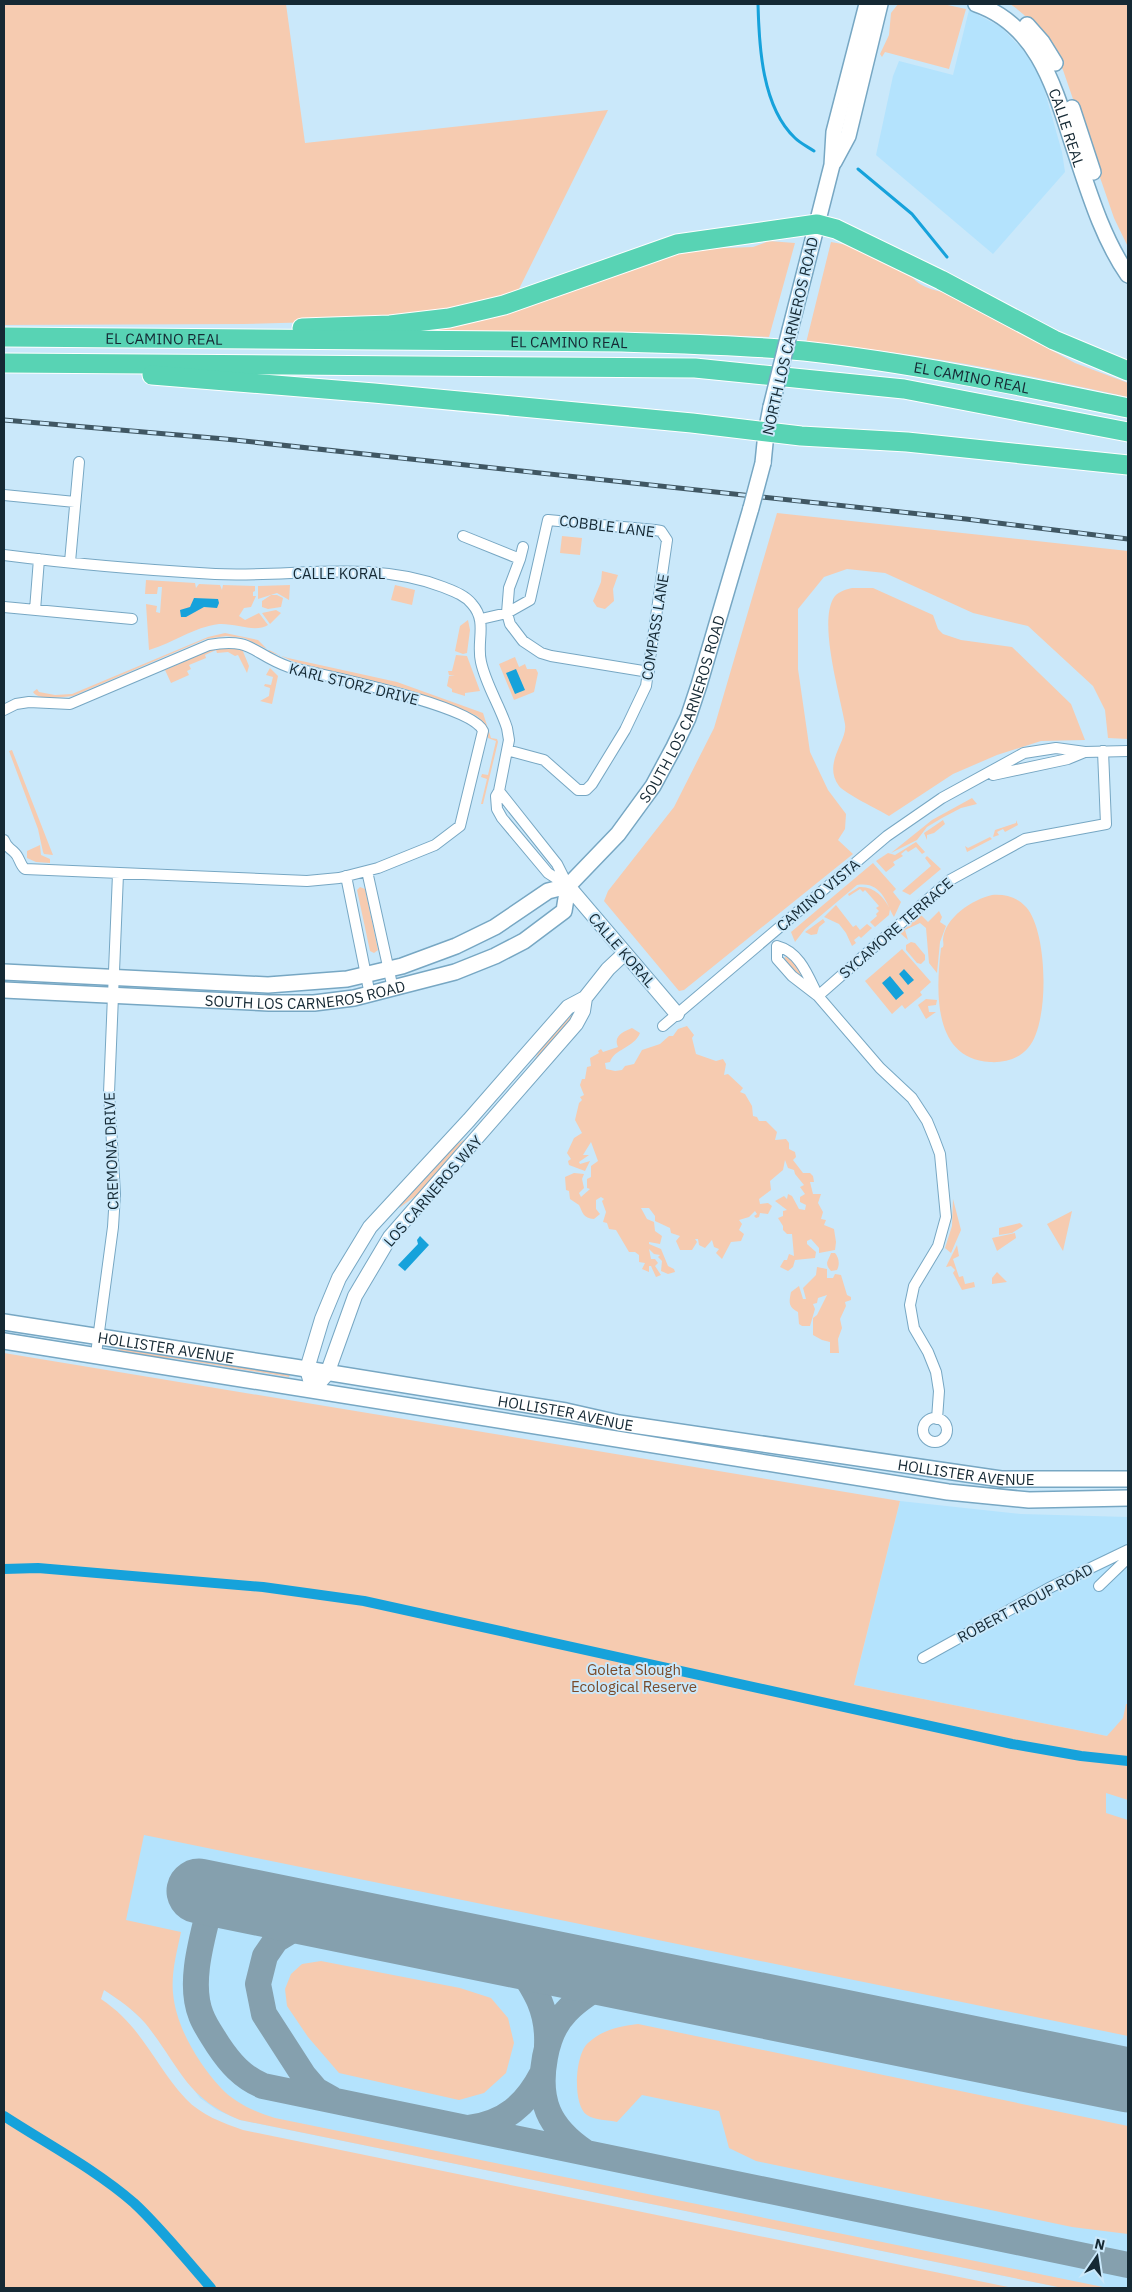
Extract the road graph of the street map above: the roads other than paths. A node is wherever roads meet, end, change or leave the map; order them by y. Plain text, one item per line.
1 (867, 4) edge
2 (880, 4) edge
3 (976, 4) edge
4 (1001, 4) edge
5 (832, 166) junction
6 (817, 224) junction
7 (1128, 256) edge
8 (1128, 275) edge
9 (4, 337) edge
10 (74, 337) junction
11 (4, 363) edge
12 (4, 371) edge
13 (1128, 371) edge
14 (1128, 408) edge
15 (1128, 432) edge
16 (766, 433) junction
17 (79, 462) dead end
18 (1128, 464) edge
19 (4, 495) edge
20 (75, 502) junction
21 (750, 508) joint
22 (665, 535) joint
23 (463, 536) dead end
24 (523, 547) dead end
25 (4, 555) edge
26 (39, 559) junction
27 (520, 559) junction
28 (70, 562) junction
29 (4, 607) edge
30 (35, 610) junction
31 (507, 613) junction
32 (132, 619) dead end
33 (481, 619) junction
34 (648, 672) junction
35 (4, 710) edge
36 (507, 750) junction
37 (1103, 751) junction
38 (1128, 751) edge
39 (4, 840) edge
40 (367, 871) junction
41 (118, 874) junction
42 (346, 876) junction
43 (568, 886) junction
44 (769, 936) junction
45 (777, 946) junction
46 (625, 953) junction
47 (389, 970) junction
48 (4, 972) edge
49 (366, 975) junction
50 (113, 977) junction
51 (393, 989) junction
52 (4, 990) edge
53 (370, 995) junction
54 (112, 996) junction
55 (818, 996) junction
56 (585, 998) junction
57 (677, 1014) junction
58 (663, 1026) dead end
59 (469, 1120) junction
60 (483, 1132) junction
61 (4, 1322) edge
62 (98, 1335) junction
63 (4, 1341) edge
64 (96, 1354) junction
65 (307, 1369) junction
66 (327, 1374) junction
67 (313, 1390) junction
68 (937, 1418) dead end
69 (1128, 1479) edge
70 (1128, 1498) edge
71 (1128, 1550) edge
72 (1128, 1558) edge
73 (1099, 1586) dead end
74 (923, 1658) dead end

1 - 5 main road, NORTH LOS CARNEROS ROAD
2 - 5 main road, NORTH LOS CARNEROS ROAD
3 - 8 main road, CALLE REAL
4 - 7 main road, CALLE REAL
5 - 6 main road, NORTH LOS CARNEROS ROAD
6 - 10 highway
6 - 13 highway
6 - 16 main road, NORTH LOS CARNEROS ROAD, bridge
9 - 10 highway, EL CAMINO REAL
10 - 14 highway, EL CAMINO REAL
11 - 15 highway, EL CAMINO REAL
12 - 16 highway
16 - 18 highway
16 - 21 main road, NORTH LOS CARNEROS ROAD, bridge
17 - 20 street
19 - 20 street
20 - 28 street
21 - 43 main road, SOUTH LOS CARNEROS ROAD
22 - 31 street, COBBLE LANE
22 - 34 street, COMPASS LANE
23 - 27 street
24 - 27 street
25 - 26 street, CALLE KORAL
26 - 28 street, CALLE KORAL
26 - 30 street
27 - 31 street
28 - 33 street, CALLE KORAL
29 - 30 street
30 - 32 street
31 - 33 street
31 - 34 street
33 - 36 street, CALLE KORAL
34 - 36 street, COMPASS LANE
35 - 40 street, KARL STORZ DRIVE
36 - 43 street, CALLE KORAL
37 - 38 street, CAMINO VISTA
37 - 44 street, CAMINO VISTA
37 - 55 street, SYCAMORE TERRACE
39 - 41 street, KARL STORZ DRIVE
40 - 42 street, KARL STORZ DRIVE
40 - 47 street
41 - 42 street, KARL STORZ DRIVE
41 - 50 street, CREMONA DRIVE
42 - 49 street
43 - 46 street, CALLE KORAL
43 - 47 main road, SOUTH LOS CARNEROS ROAD
43 - 51 main road, SOUTH LOS CARNEROS ROAD
44 - 45 street
44 - 57 street, CAMINO VISTA
45 - 55 street
45 - 55 street
46 - 56 street, LOS CARNEROS WAY
46 - 57 street, CALLE KORAL
47 - 49 main road, SOUTH LOS CARNEROS ROAD
47 - 51 street
48 - 50 main road, SOUTH LOS CARNEROS ROAD
49 - 50 main road, SOUTH LOS CARNEROS ROAD
49 - 53 street
50 - 54 street, CREMONA DRIVE
51 - 53 main road, SOUTH LOS CARNEROS ROAD
52 - 54 main road, SOUTH LOS CARNEROS ROAD
53 - 54 main road, SOUTH LOS CARNEROS ROAD
54 - 62 street, CREMONA DRIVE
55 - 68 street
56 - 59 street, LOS CARNEROS WAY
56 - 60 street, LOS CARNEROS WAY
57 - 58 street, CAMINO VISTA
59 - 60 street
59 - 65 street, LOS CARNEROS WAY
60 - 66 street, LOS CARNEROS WAY
61 - 62 main road, HOLLISTER AVENUE
62 - 64 street, CREMONA DRIVE
62 - 65 main road, HOLLISTER AVENUE
63 - 64 main road, HOLLISTER AVENUE
64 - 67 main road, HOLLISTER AVENUE
65 - 66 main road, HOLLISTER AVENUE
65 - 67 street
66 - 67 street, LOS CARNEROS WAY
66 - 69 main road, HOLLISTER AVENUE
67 - 70 main road, HOLLISTER AVENUE
71 - 74 street, ROBERT TROUP ROAD
72 - 73 street

